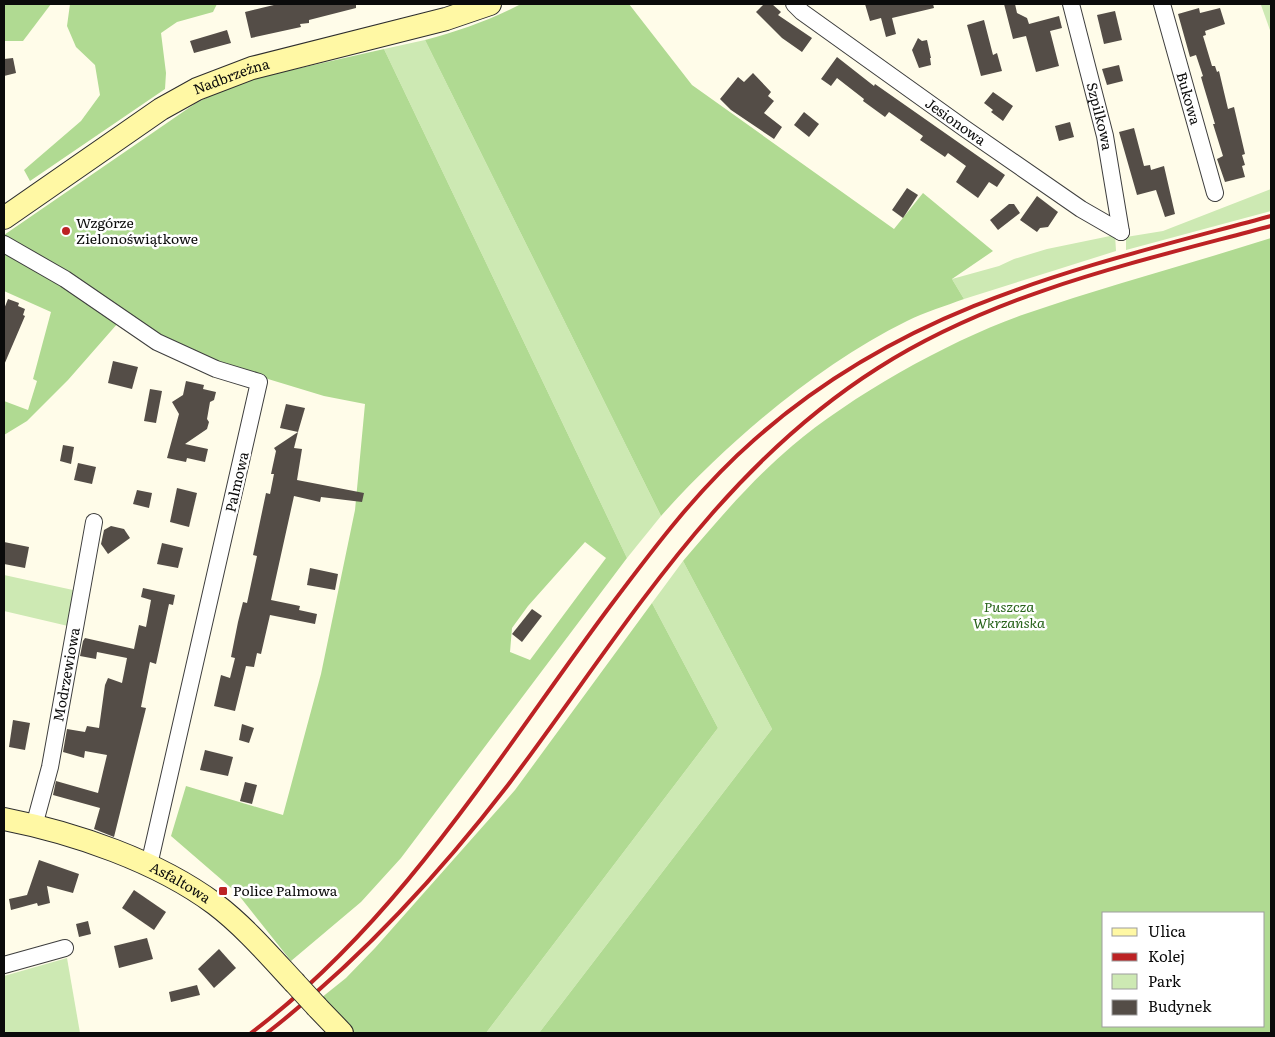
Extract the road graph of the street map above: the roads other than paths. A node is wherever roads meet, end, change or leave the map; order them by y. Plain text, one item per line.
1 (490, 4) edge
2 (794, 4) edge
3 (1071, 4) edge
4 (1162, 4) edge
5 (1215, 193) dead end
6 (4, 218) edge
7 (1121, 232) joint
8 (4, 244) edge
9 (94, 522) dead end
10 (4, 819) edge
11 (34, 826) junction
12 (149, 866) junction
13 (66, 948) dead end
14 (4, 965) edge
15 (342, 1033) edge

1 - 6 street, Nadbrzeżna
2 - 7 street, Jesionowa
3 - 7 street, Szpilkowa
4 - 5 street, Bukowa
8 - 12 street, Palmowa
9 - 11 street, Modrzewiowa
10 - 11 street, Asfaltowa
11 - 12 street, Asfaltowa
12 - 15 street, Asfaltowa, bridge
13 - 14 street

